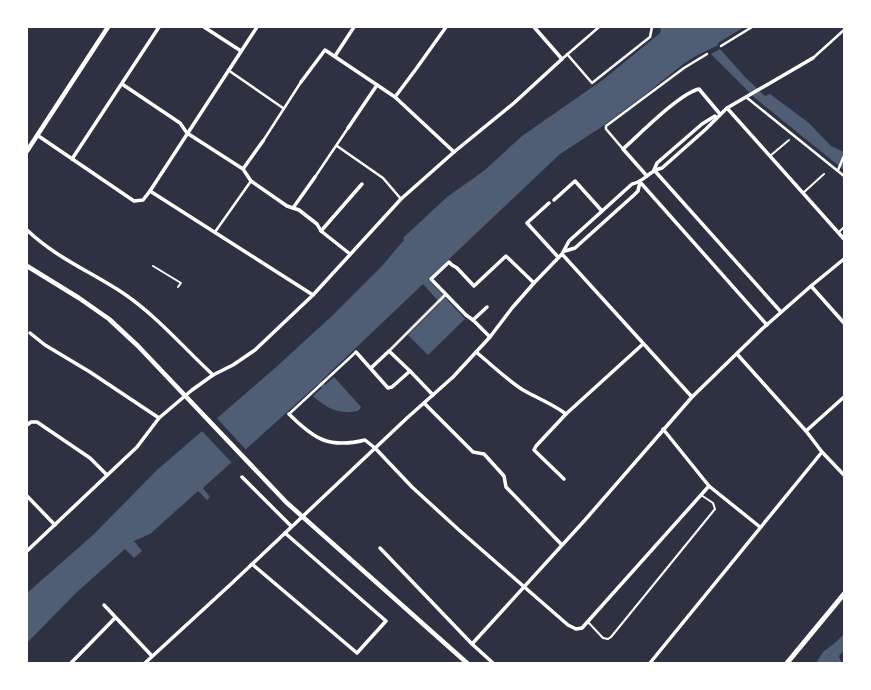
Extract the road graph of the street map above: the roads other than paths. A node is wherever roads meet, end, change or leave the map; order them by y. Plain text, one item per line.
1 (101, 27) edge
2 (159, 27) edge
3 (204, 27) edge
4 (257, 27) edge
5 (354, 27) edge
6 (446, 27) edge
7 (534, 27) edge
8 (599, 27) edge
9 (652, 27) edge
10 (752, 27) edge
11 (107, 29) edge
12 (844, 30) edge
13 (721, 46) dead end
14 (241, 51) junction
15 (567, 54) junction
16 (707, 54) dead end
17 (335, 56) junction
18 (812, 58) joint
19 (562, 59) junction
20 (228, 70) junction
21 (301, 82) joint
22 (122, 84) junction
23 (377, 85) junction
24 (746, 96) junction
25 (395, 97) junction
26 (283, 108) junction
27 (727, 108) junction
28 (720, 114) junction
29 (348, 128) joint
30 (187, 133) junction
31 (37, 135) junction
32 (789, 140) dead end
33 (262, 141) joint
34 (337, 146) junction
35 (623, 149) junction
36 (27, 151) edge
37 (454, 152) junction
38 (770, 156) junction
39 (844, 156) edge
40 (72, 159) junction
41 (243, 169) junction
42 (654, 170) junction
43 (838, 170) junction
44 (824, 174) dead end
45 (647, 176) junction
46 (844, 176) edge
47 (315, 177) joint
48 (250, 181) junction
49 (640, 182) junction
50 (362, 184) dead end
51 (150, 190) junction
52 (803, 193) junction
53 (401, 199) junction
54 (554, 200) dead end
55 (550, 203) dead end
56 (293, 208) junction
57 (602, 211) junction
58 (528, 224) junction
59 (523, 226) dead end
60 (844, 227) edge
61 (27, 230) edge
62 (321, 231) junction
63 (215, 232) junction
64 (838, 232) junction
65 (844, 239) edge
66 (564, 253) junction
67 (350, 254) junction
68 (558, 257) junction
69 (844, 259) edge
70 (27, 266) edge
71 (153, 266) dead end
72 (534, 283) junction
73 (811, 286) junction
74 (178, 287) dead end
75 (446, 294) junction
76 (313, 295) junction
77 (487, 307) dead end
78 (781, 312) junction
79 (473, 320) junction
80 (844, 323) edge
81 (767, 325) junction
82 (30, 333) dead end
83 (490, 337) junction
84 (643, 344) junction
85 (389, 351) junction
86 (356, 352) joint
87 (476, 352) junction
88 (737, 354) junction
89 (371, 368) junction
90 (410, 371) junction
91 (213, 375) junction
92 (433, 395) junction
93 (692, 397) junction
94 (844, 397) edge
95 (424, 402) junction
96 (289, 414) joint
97 (566, 414) junction
98 (159, 418) junction
99 (27, 425) edge
100 (663, 429) junction
101 (806, 431) junction
102 (375, 448) junction
103 (822, 452) junction
104 (107, 475) junction
105 (844, 475) edge
106 (242, 477) dead end
107 (564, 479) dead end
108 (709, 486) junction
109 (700, 494) junction
110 (27, 496) edge
111 (55, 525) junction
112 (291, 526) junction
113 (760, 527) junction
114 (285, 532) junction
115 (562, 545) junction
116 (380, 548) dead end
117 (27, 551) edge
118 (252, 564) junction
119 (525, 587) junction
120 (844, 594) edge
121 (104, 605) dead end
122 (115, 618) junction
123 (588, 622) junction
124 (472, 644) junction
125 (152, 656) junction
126 (71, 663) edge
127 (145, 663) edge
128 (467, 663) edge
129 (493, 663) edge
130 (650, 663) edge
131 (787, 663) edge

1 - 11 street
2 - 22 street
3 - 14 street
4 - 14 street
5 - 17 street
6 - 25 street
7 - 19 street
8 - 15 street
9 - 15 street
10 - 13 street
11 - 31 street
12 - 18 street
14 - 20 street
15 - 19 street
16 - 35 street
17 - 21 street
17 - 23 street
18 - 24 street
19 - 37 street
20 - 26 street
20 - 30 street
21 - 26 street
22 - 30 street
22 - 40 street
23 - 25 street
23 - 29 street
24 - 27 street
24 - 43 street
25 - 37 street
26 - 33 street
27 - 28 street
27 - 38 street
28 - 35 street
28 - 42 street
28 - 42 street
29 - 34 street
30 - 41 street
30 - 51 street
31 - 36 street
31 - 40 street
32 - 38 lane
33 - 41 street
34 - 47 street
34 - 53 street
35 - 45 street
37 - 53 street
38 - 52 street
39 - 43 street
40 - 51 street
41 - 48 street
42 - 45 street
42 - 78 street
43 - 46 street
44 - 52 lane
45 - 49 street
47 - 56 street
48 - 56 street
48 - 63 street
49 - 57 street
49 - 66 street
49 - 81 street
50 - 62 street
51 - 63 street
52 - 64 street
53 - 67 street
54 - 57 street
55 - 58 street
56 - 62 street
57 - 66 street
58 - 59 street
58 - 68 street
60 - 64 lane
61 - 91 street
62 - 67 street
63 - 76 street
64 - 65 street
66 - 68 street
66 - 84 street
67 - 76 street
68 - 72 street
69 - 73 street
70 - 128 street
71 - 74 lane
72 - 75 street
72 - 83 street
73 - 78 street
73 - 80 street
75 - 79 street
75 - 85 street
76 - 91 street
77 - 79 street
78 - 81 street
79 - 83 street
81 - 88 street
82 - 98 street
83 - 87 street
84 - 93 street
84 - 97 street
85 - 89 street
85 - 90 street
86 - 89 street
86 - 96 street
87 - 92 street
87 - 97 street
88 - 93 street
88 - 101 street
89 - 90 street
90 - 92 street
91 - 98 street
92 - 95 street
93 - 100 street
94 - 101 street
95 - 102 street
95 - 115 street
96 - 102 street
97 - 107 street
98 - 104 street
99 - 104 street
100 - 108 street
100 - 115 street
101 - 103 street
102 - 112 street
102 - 119 street
103 - 105 street
103 - 113 street
104 - 111 street
106 - 112 street
108 - 109 street
108 - 113 street
109 - 123 street
109 - 123 lane
110 - 111 street
111 - 117 street
112 - 114 street
113 - 130 street
114 - 118 street
114 - 118 street
115 - 119 street
116 - 124 street
118 - 125 street
119 - 123 street
119 - 124 street
120 - 131 main road
121 - 122 street
122 - 125 street
122 - 126 street
124 - 129 street
125 - 127 street

